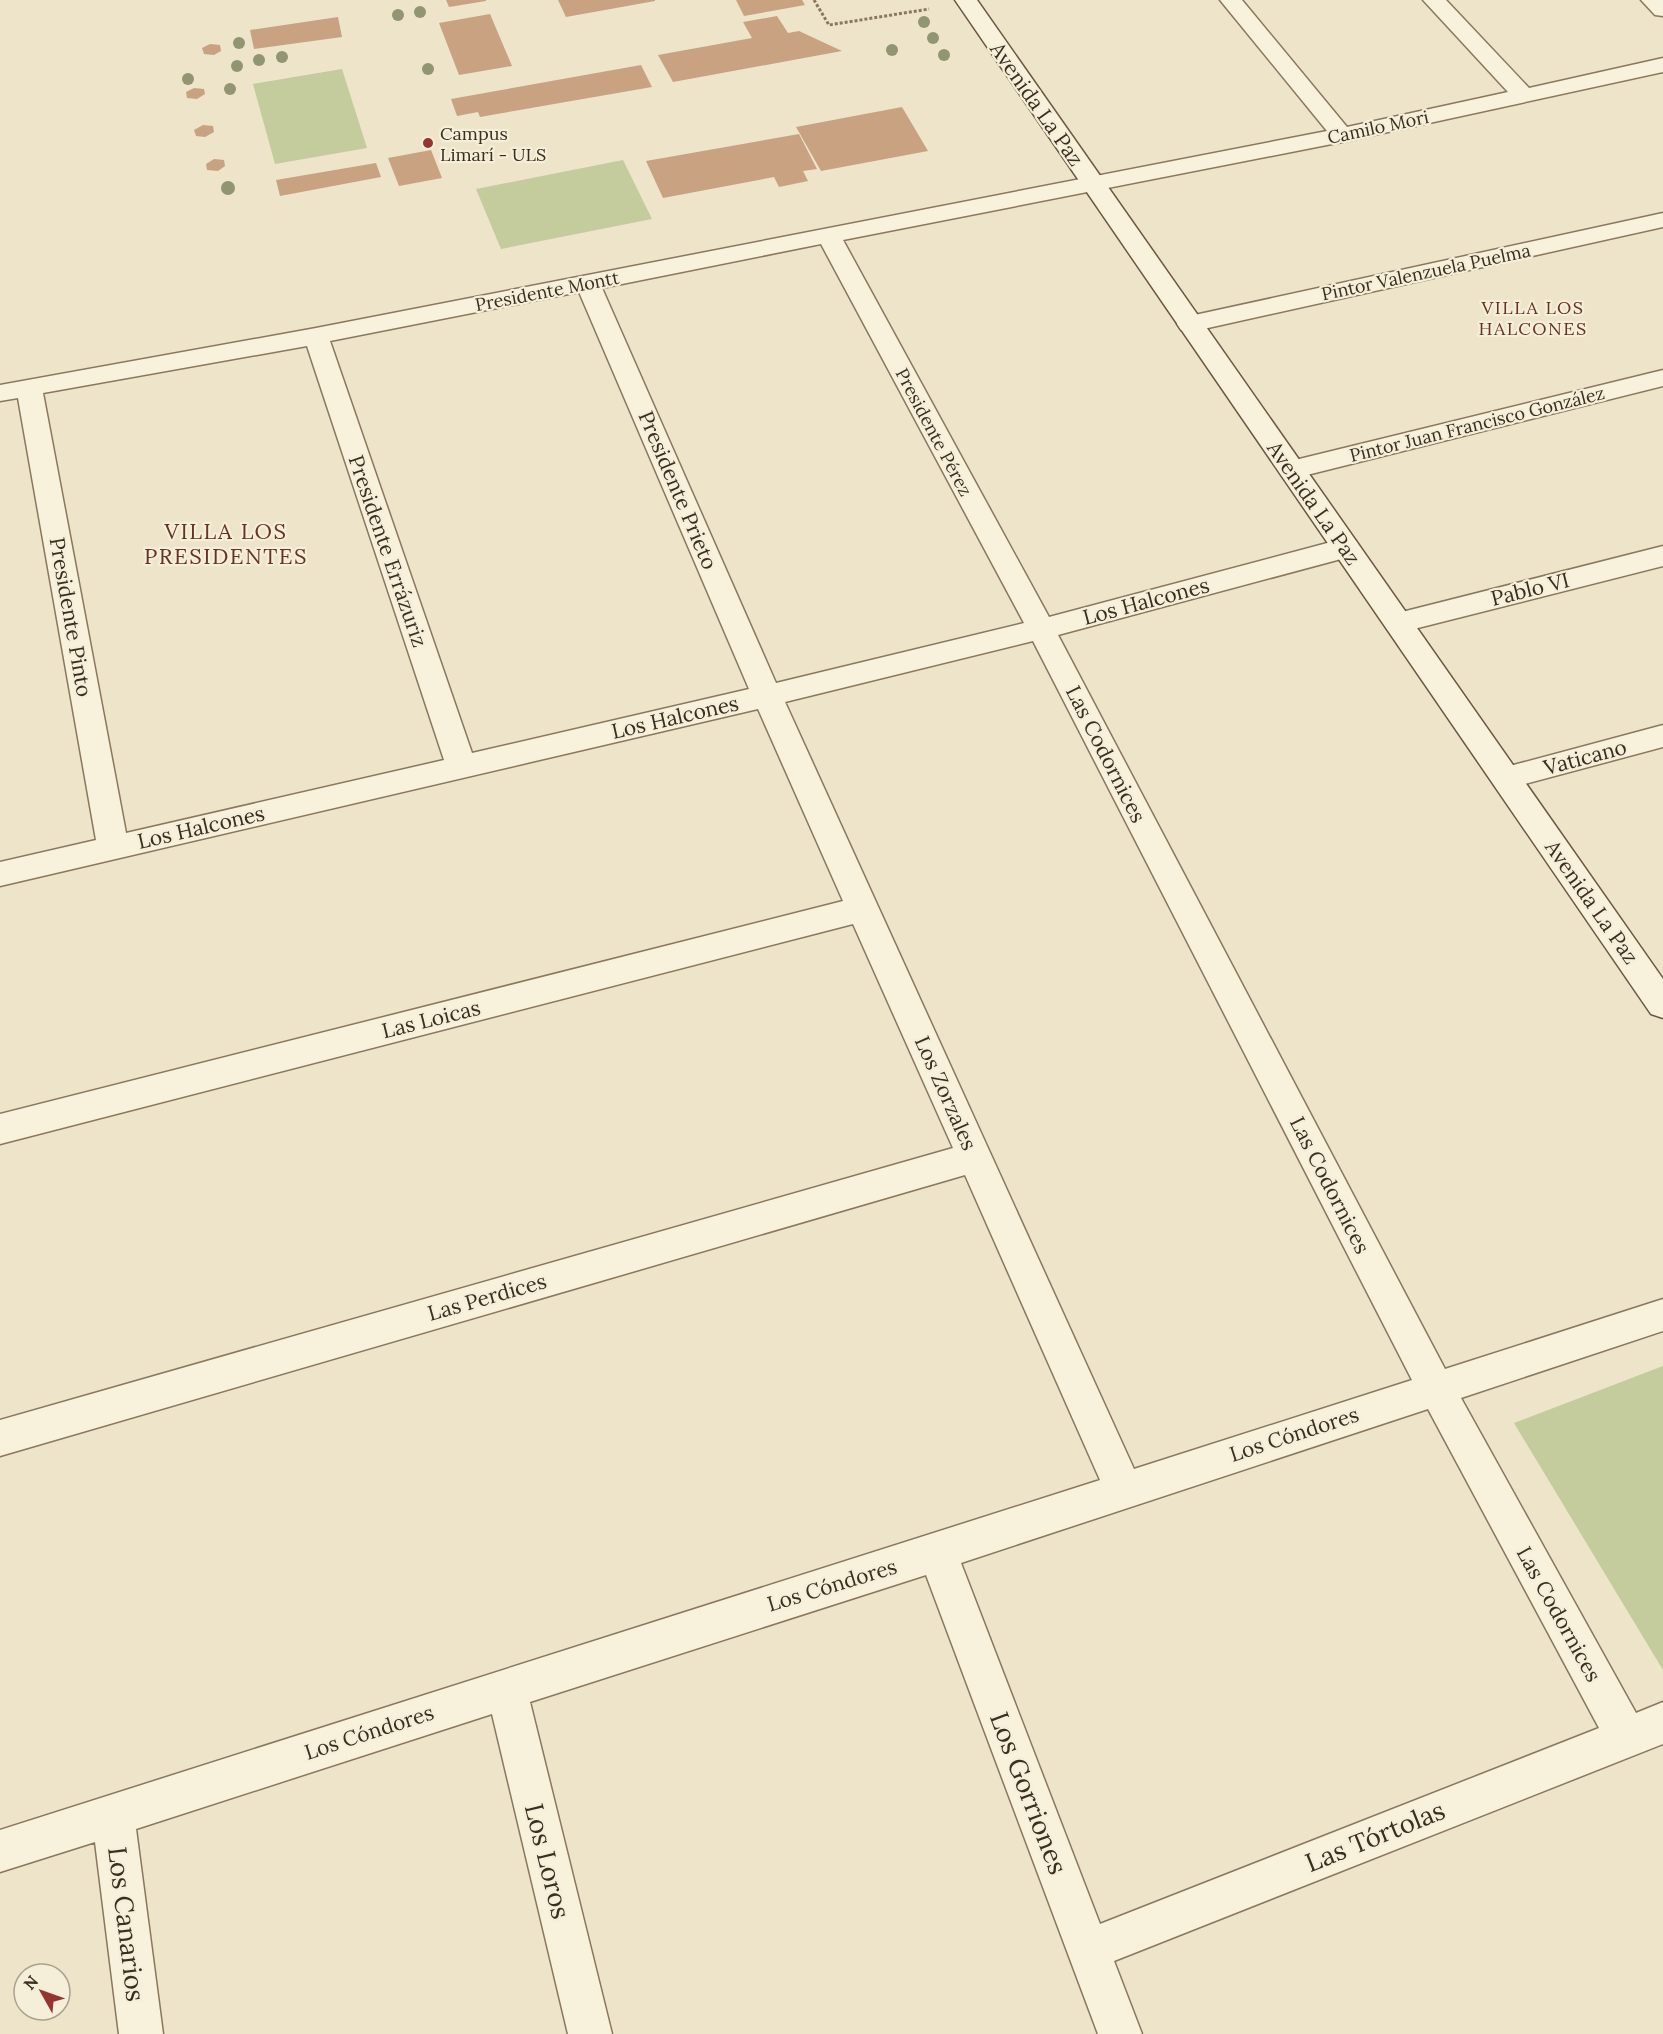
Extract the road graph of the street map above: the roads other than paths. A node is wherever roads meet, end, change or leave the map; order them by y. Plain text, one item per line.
1 (1232, 0) edge
2 (1434, 0) edge
3 (1652, 0) edge
4 (967, 2) edge
5 (1663, 10) edge
6 (1655, 66) edge
7 (1663, 85) edge
8 (1524, 96) junction
9 (1342, 135) junction
10 (1093, 184) junction
11 (1663, 220) edge
12 (828, 236) junction
13 (588, 284) junction
14 (1190, 324) junction
15 (316, 336) junction
16 (1663, 378) edge
17 (29, 387) junction
18 (0, 393) edge
19 (1291, 470) junction
20 (1346, 548) junction
21 (1663, 556) edge
22 (1398, 623) junction
23 (1041, 629) junction
24 (767, 696) junction
25 (1663, 736) edge
26 (461, 766) junction
27 (1506, 778) junction
28 (113, 848) junction
29 (0, 874) edge
30 (862, 909) junction
31 (1663, 1005) edge
32 (0, 1129) edge
33 (974, 1157) junction
34 (1663, 1315) edge
35 (1436, 1388) junction
36 (0, 1438) edge
37 (1124, 1490) junction
38 (938, 1552) junction
39 (506, 1688) junction
40 (1644, 1730) edge
41 (113, 1815) junction
42 (0, 1851) edge
43 (1088, 1950) junction
44 (141, 2034) edge
45 (590, 2034) edge
46 (1120, 2034) edge

1 - 9 street
2 - 8 street
3 - 5 street
4 - 10 street, Avenida La Paz
6 - 7 street
6 - 8 street, Camilo Mori
8 - 9 street, Camilo Mori
9 - 10 street, Camilo Mori
10 - 12 street, Presidente Montt
10 - 14 street, Avenida La Paz
11 - 14 street, Pintor Valenzuela Puelma
12 - 13 street, Presidente Montt
12 - 23 street, Presidente Pérez
13 - 15 street, Presidente Montt
13 - 24 street, Presidente Prieto
14 - 19 street, Avenida La Paz
15 - 17 street, Presidente Montt
15 - 26 street, Presidente Errázuriz
16 - 19 street, Pintor Juan Francisco González
17 - 18 street, Presidente Montt
17 - 28 street, Presidente Pinto
19 - 20 street, Avenida La Paz
20 - 22 street, Avenida La Paz
20 - 23 street, Los Halcones
21 - 22 street, Pablo VI
22 - 27 street, Avenida La Paz
23 - 24 street, Los Halcones
23 - 35 street, Las Codornices
24 - 26 street, Los Halcones
24 - 30 street, Los Zorzales
25 - 27 street, Vaticano
26 - 28 street, Los Halcones
27 - 31 street, Avenida La Paz
28 - 29 street, Los Halcones
30 - 32 street, Las Loicas
30 - 33 street, Los Zorzales
33 - 36 street, Las Perdices
33 - 37 street, Los Zorzales
34 - 35 street, Los Cóndores
35 - 37 street, Los Cóndores
35 - 40 street, Las Codornices
37 - 38 street, Los Cóndores
38 - 39 street, Los Cóndores
38 - 43 street, Los Gorriones
39 - 41 street, Los Cóndores
39 - 45 street, Los Loros
40 - 43 street, Las Tórtolas
41 - 42 street, Los Cóndores
41 - 44 street, Los Canarios
43 - 46 street, Los Gorriones

